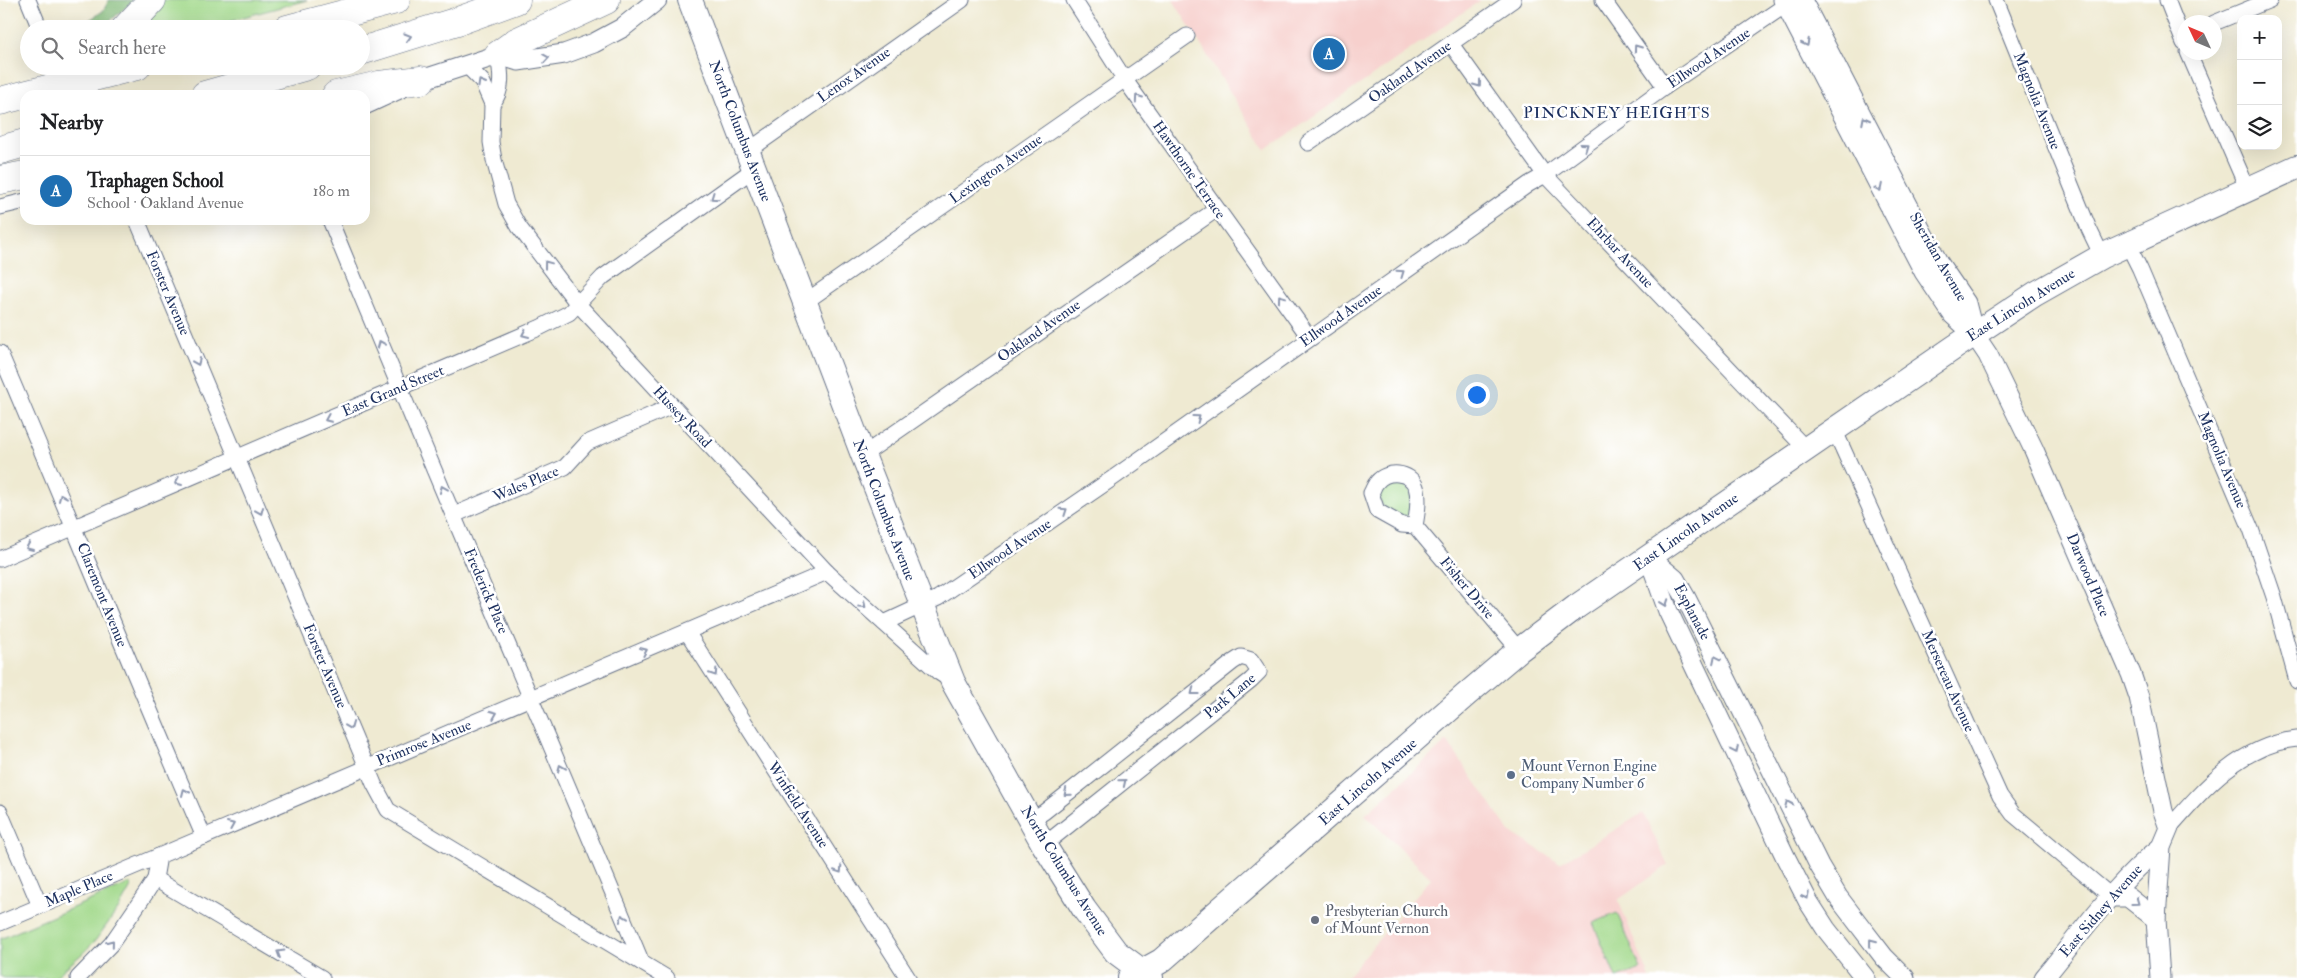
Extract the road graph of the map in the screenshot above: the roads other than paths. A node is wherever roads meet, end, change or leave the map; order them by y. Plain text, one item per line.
1 (28, 0) edge
2 (152, 0) edge
3 (396, 0) edge
4 (516, 0) edge
5 (606, 0) edge
6 (657, 0) edge
7 (690, 0) edge
8 (962, 0) edge
9 (1074, 0) edge
10 (1513, 0) edge
11 (1603, 0) edge
12 (1996, 0) edge
13 (2167, 0) edge
14 (2270, 0) edge
15 (1791, 1) edge
16 (36, 20) edge
17 (133, 20) edge
18 (322, 20) edge
19 (2222, 20) edge
20 (2177, 22) edge
21 (1187, 36) dead end
22 (1450, 44) junction
23 (370, 48) edge
24 (498, 55) junction
25 (2191, 60) edge
26 (466, 65) junction
27 (36, 75) edge
28 (102, 75) edge
29 (275, 75) edge
30 (421, 80) junction
31 (1125, 80) junction
32 (1666, 87) junction
33 (0, 88) edge
34 (43, 90) edge
35 (222, 90) edge
36 (357, 90) edge
37 (20, 96) edge
38 (0, 101) edge
39 (492, 104) junction
40 (370, 105) edge
41 (20, 144) edge
42 (1308, 144) dead end
43 (0, 150) edge
44 (751, 160) junction
45 (2297, 167) edge
46 (1545, 175) junction
47 (20, 176) edge
48 (0, 180) edge
49 (2248, 190) junction
50 (20, 202) edge
51 (0, 207) edge
52 (1217, 210) junction
53 (139, 225) edge
54 (332, 225) edge
55 (2128, 245) junction
56 (2102, 256) junction
57 (805, 302) junction
58 (577, 303) junction
59 (1974, 334) junction
60 (1310, 338) junction
61 (0, 353) edge
62 (399, 389) junction
63 (672, 406) junction
64 (1834, 429) junction
65 (1806, 449) junction
66 (863, 455) junction
67 (237, 457) junction
68 (454, 515) junction
69 (1415, 526) dead end
70 (74, 527) junction
71 (1649, 557) junction
72 (0, 559) edge
73 (827, 572) junction
74 (922, 606) junction
75 (884, 623) junction
76 (688, 632) junction
77 (1519, 650) junction
78 (2297, 681) edge
79 (953, 682) junction
80 (531, 699) junction
81 (2297, 739) edge
82 (367, 766) junction
83 (0, 812) edge
84 (1030, 821) junction
85 (2169, 828) junction
86 (204, 837) junction
87 (1044, 845) junction
88 (2162, 847) junction
89 (159, 856) junction
90 (156, 879) junction
91 (2112, 896) junction
92 (40, 906) junction
93 (2156, 920) junction
94 (0, 924) edge
95 (642, 963) junction
96 (1141, 976) edge
97 (78, 978) edge
98 (322, 978) edge
99 (667, 978) edge
100 (908, 978) edge
101 (1864, 978) edge
102 (1905, 978) edge
103 (2044, 978) edge
104 (2160, 978) edge

1 - 16 street
2 - 17 highway
3 - 18 highway
23 -> 4 highway
5 - 24 highway
24 -> 6 street
7 - 44 main road, North Columbus Avenue
8 - 44 street, Lenox Avenue
9 - 31 street, Hawthorne Terrace
10 - 22 street, Oakland Avenue
32 -> 11 street
12 - 56 street, Magnolia Avenue
13 - 20 street
14 - 19 street
15 - 32 street, Ellwood Avenue
15 - 59 street, Sheridan Avenue
21 - 31 street, Lexington Avenue
22 - 42 street, Oakland Avenue
22 -> 46 street, Ehrbar Avenue
24 - 26 street
24 - 39 street, Hussey Road
25 - 49 street
26 - 30 street
39 -> 26 street, Hussey Road
27 - 33 highway
28 - 34 highway
29 - 35 highway
30 - 36 highway
30 - 40 street
52 -> 31 street, Hawthorne Terrace
31 - 57 street, Lexington Avenue
46 -> 32 street, Ellwood Avenue
37 - 38 highway
58 -> 39 street, Hussey Road
41 - 43 highway
44 - 57 main road, North Columbus Avenue
44 -> 58 street, East Grand Street
45 - 49 main road, East Lincoln Avenue
60 -> 46 street, Ellwood Avenue
46 - 65 street, Ehrbar Avenue
47 - 48 highway
49 - 55 main road, East Lincoln Avenue
50 - 51 street
60 -> 52 street, Hawthorne Terrace
52 - 66 street, Oakland Avenue
53 -> 67 street, Forster Avenue
62 -> 54 street, Frederick Place
55 - 56 main road, East Lincoln Avenue
55 - 78 street, Magnolia Avenue
56 - 59 main road, East Lincoln Avenue
57 - 66 main road, North Columbus Avenue
58 -> 62 street, East Grand Street
58 - 63 street, Hussey Road
59 - 64 main road, East Lincoln Avenue
59 - 85 street, Darwood Place
74 -> 60 street, Ellwood Avenue
70 -> 61 street, Claremont Avenue
62 -> 67 street, East Grand Street
68 -> 62 street, Frederick Place
63 - 68 street, Wales Place
63 - 73 street, Hussey Road
64 - 65 main road, East Lincoln Avenue
64 - 91 street, Mersereau Avenue
65 - 71 main road, East Lincoln Avenue
66 - 74 main road, North Columbus Avenue
67 -> 70 street, East Grand Street
67 -> 82 street, Forster Avenue
68 - 80 street, Frederick Place
69 - 77 street, Fisher Drive
70 -> 72 street, East Grand Street
86 -> 70 street, Claremont Avenue
71 - 77 main road, East Lincoln Avenue
71 -> 101 street, Esplanade
102 -> 71 street, Esplanade
73 -> 75 street, Hussey Road
73 - 76 street, Primrose Avenue
74 - 75 street, Ellwood Avenue
74 - 79 main road, North Columbus Avenue
75 - 79 street, Hussey Road
80 -> 76 street, Primrose Avenue
76 -> 100 street, Winfield Avenue
77 - 96 main road, East Lincoln Avenue
79 - 84 main road, North Columbus Avenue
82 -> 80 street, Primrose Avenue
95 -> 80 street, Frederick Place
81 - 85 street
86 -> 82 street, Primrose Avenue
82 - 95 street, Forster Avenue
83 - 92 street
84 - 87 main road, North Columbus Avenue
87 -> 84 street, Park Lane
85 - 88 street
86 - 89 street, Primrose Avenue
87 - 96 main road, North Columbus Avenue
88 - 91 street, East Sidney Avenue
88 - 93 street
89 - 90 street
89 - 92 street, Maple Place
97 -> 90 street
98 -> 90 street
91 -> 93 street
91 - 103 street, East Sidney Avenue
92 - 94 street, Maple Place
93 - 104 street
95 - 99 street, Forster Avenue

